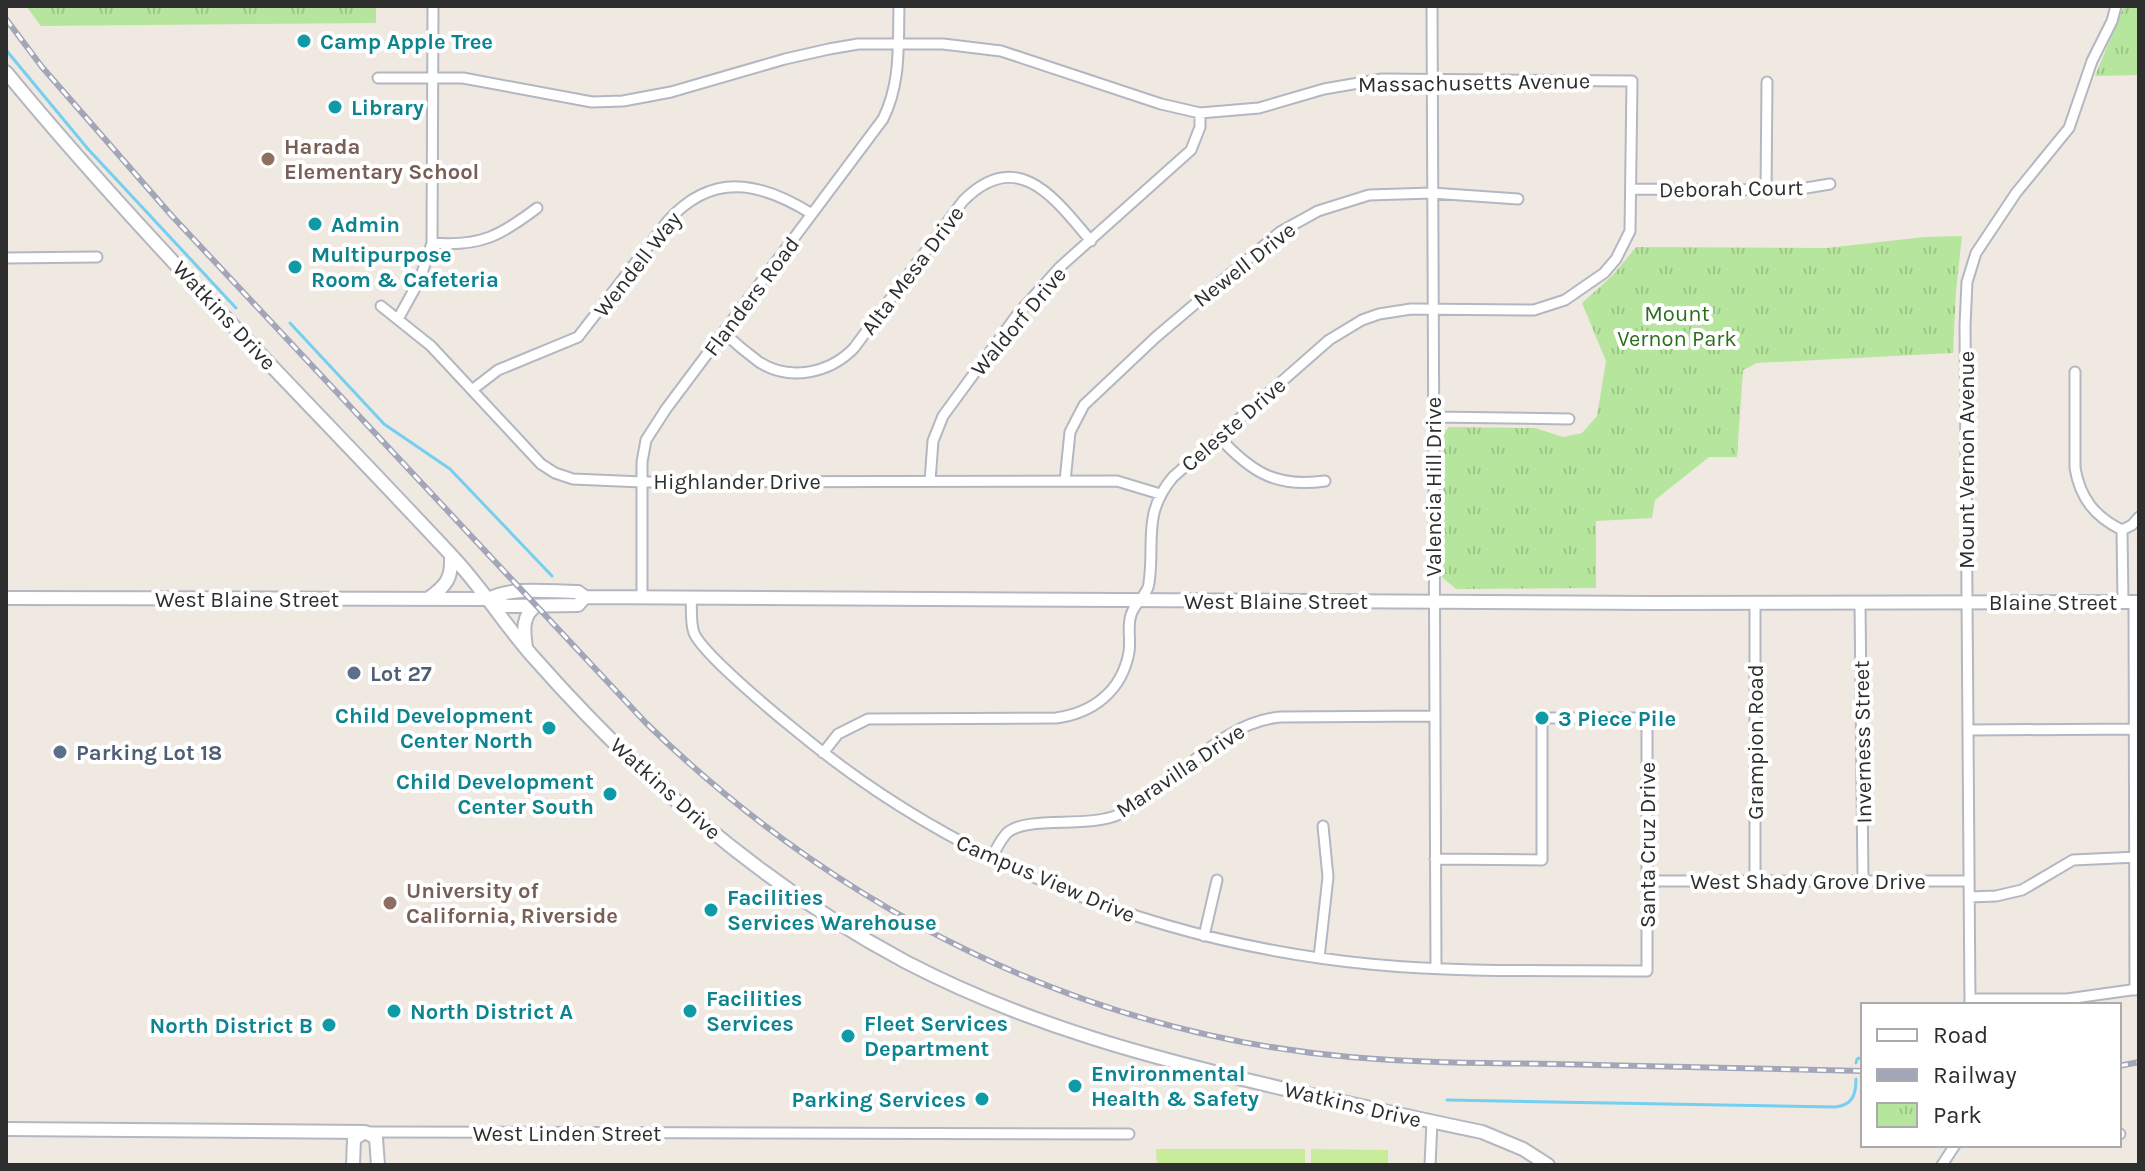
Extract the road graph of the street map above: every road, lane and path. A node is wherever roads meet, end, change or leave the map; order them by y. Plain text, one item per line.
1 (433, 6) edge
2 (899, 6) edge
3 (1432, 6) edge
4 (2116, 6) edge
5 (898, 45) junction
6 (6, 72) edge
7 (378, 78) dead end
8 (432, 78) junction
9 (1431, 79) junction
10 (1632, 81) joint
11 (1767, 82) dead end
12 (1200, 113) junction
13 (1830, 184) dead end
14 (1632, 189) junction
15 (1766, 190) junction
16 (1432, 193) junction
17 (1518, 199) dead end
18 (537, 208) dead end
19 (812, 214) junction
20 (1091, 241) junction
21 (432, 243) junction
22 (97, 257) dead end
23 (6, 258) edge
24 (381, 306) dead end
25 (1434, 308) junction
26 (398, 319) junction
27 (724, 333) junction
28 (2075, 372) dead end
29 (472, 390) junction
30 (1434, 417) junction
31 (1569, 419) dead end
32 (1219, 437) junction
33 (930, 481) junction
34 (1065, 481) junction
35 (1325, 481) dead end
36 (642, 482) junction
37 (1160, 494) junction
38 (2139, 517) edge
39 (2122, 530) junction
40 (451, 556) junction
41 (585, 597) junction
42 (642, 597) junction
43 (691, 597) junction
44 (6, 598) edge
45 (428, 599) junction
46 (488, 599) junction
47 (1140, 600) junction
48 (1433, 602) junction
49 (2132, 602) edge
50 (1755, 603) junction
51 (1860, 603) junction
52 (1967, 603) junction
53 (536, 606) junction
54 (526, 648) junction
55 (1434, 716) junction
56 (2136, 729) edge
57 (1969, 730) junction
58 (823, 753) junction
59 (1323, 826) dead end
60 (2136, 857) edge
61 (991, 859) junction
62 (1435, 859) junction
63 (1217, 880) dead end
64 (1647, 881) junction
65 (1755, 881) junction
66 (1863, 881) junction
67 (1969, 881) junction
68 (1970, 897) junction
69 (1204, 936) junction
70 (1319, 958) junction
71 (1436, 968) junction
72 (1647, 971) joint
73 (2137, 990) edge
74 (1970, 1002) edge
75 (1432, 1122) junction
76 (6, 1129) edge
77 (365, 1132) junction
78 (1129, 1134) dead end
79 (1954, 1147) edge
80 (353, 1165) edge
81 (378, 1165) edge
82 (1430, 1165) edge
83 (1548, 1165) edge
84 (1942, 1165) edge

1 - 8 street
2 - 5 street, Flanders Road
3 - 9 street, Valencia Hill Drive
4 - 52 street, Mount Vernon Avenue
5 - 8 street, Massachusetts Avenue
5 - 12 street, Massachusetts Avenue
5 - 19 street, Flanders Road
6 - 40 street, Watkins Drive
7 - 8 street, Massachusetts Avenue
8 - 21 street
9 - 10 street, Massachusetts Avenue
9 - 12 street, Massachusetts Avenue
9 - 16 street, Valencia Hill Drive
10 - 14 street, Celeste Drive
11 - 15 street
12 - 20 street, Waldorf Drive
13 - 15 street, Deborah Court
14 - 15 street, Deborah Court
14 - 25 street, Celeste Drive
16 - 17 street, Newell Drive
16 - 25 street, Valencia Hill Drive
16 - 34 street, Newell Drive
18 - 21 street
19 - 27 street, Flanders Road
19 - 29 street, Wendell Way
20 - 27 street, Alta Mesa Drive
20 - 33 street, Waldorf Drive
21 - 26 street
22 - 23 street
24 - 26 street, Highlander Drive
25 - 30 street, Valencia Hill Drive
25 - 32 street, Celeste Drive
26 - 29 street, Highlander Drive
27 - 36 street, Flanders Road
28 - 39 street
29 - 36 street, Highlander Drive
30 - 31 street
30 - 48 street, Valencia Hill Drive
32 - 35 street
32 - 37 street, Celeste Drive
33 - 34 street, Highlander Drive
33 - 36 street, Highlander Drive
34 - 37 street, Highlander Drive
36 - 42 street, Flanders Road
37 - 47 street, Celeste Drive
38 - 39 street
39 - 49 street
40 - 45 street
40 - 46 street, Watkins Drive
41 - 42 street, West Blaine Street
41 - 46 street, West Blaine Street
41 - 53 street, West Blaine Street
42 - 43 street, West Blaine Street
43 - 47 street, West Blaine Street
43 - 58 street, Campus View Drive
44 - 45 street, West Blaine Street
45 - 46 street, West Blaine Street
46 - 53 street, West Blaine Street
46 - 54 street, Watkins Drive
47 - 48 street, West Blaine Street
47 - 58 street, Celeste Drive
48 - 50 street, West Blaine Street
48 - 55 street, Valencia Hill Drive
49 - 52 street, Blaine Street
49 - 56 street
50 - 51 street, West Blaine Street
50 - 65 street, Grampion Road
51 - 52 street, West Blaine Street
51 - 66 street, Inverness Street
52 - 57 street, Mount Vernon Avenue
53 - 54 street
54 - 75 street, Watkins Drive
55 - 61 street, Maravilla Drive
55 - 62 street, Valencia Hill Drive
56 - 57 street
56 - 60 street
57 - 67 street, Mount Vernon Avenue
58 - 61 street, Campus View Drive
59 - 70 street
60 - 68 street
60 - 73 street
61 - 69 street, Campus View Drive
62 - 64 street, Santa Cruz Drive
62 - 71 street, Valencia Hill Drive
63 - 69 street
64 - 65 street, West Shady Grove Drive
64 - 72 street, Santa Cruz Drive
65 - 66 street, West Shady Grove Drive
66 - 67 street, West Shady Grove Drive
67 - 68 street, Mount Vernon Avenue
68 - 74 street, Mount Vernon Avenue
69 - 70 street, Campus View Drive
70 - 71 street, Campus View Drive
71 - 72 street, Campus View Drive
73 - 74 street
75 - 82 street
75 - 83 street, Watkins Drive
76 - 77 street, West Linden Street
77 - 78 street, West Linden Street
77 - 80 street
77 - 81 street
79 - 84 street

